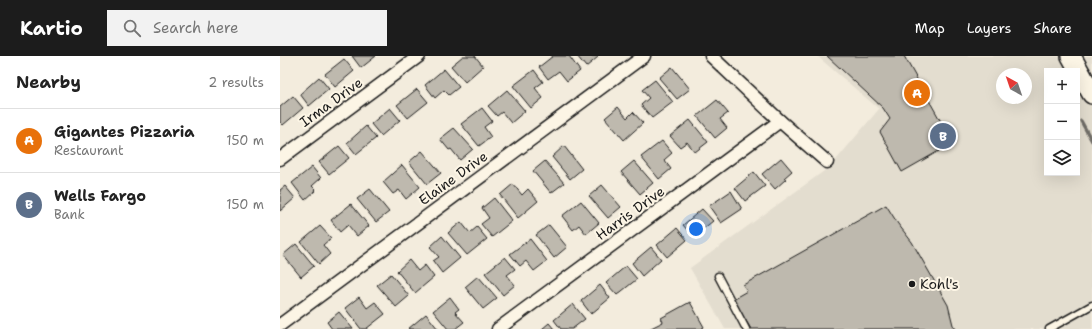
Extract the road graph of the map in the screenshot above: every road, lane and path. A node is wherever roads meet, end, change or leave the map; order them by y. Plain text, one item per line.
1 (419, 56) edge
2 (644, 56) edge
3 (711, 56) edge
4 (1071, 56) edge
5 (1092, 94) edge
6 (780, 121) junction
7 (280, 159) edge
8 (827, 162) dead end
9 (718, 276) dead end
10 (1091, 305) edge
11 (280, 325) edge
12 (498, 329) edge
13 (746, 329) edge
14 (1048, 329) edge

1 - 7 street, Irma Drive
2 - 11 street, Elaine Drive
3 - 6 street
4 - 5 main road
6 - 8 street
6 - 12 street, Harris Drive
9 - 13 lane
10 - 14 lane

